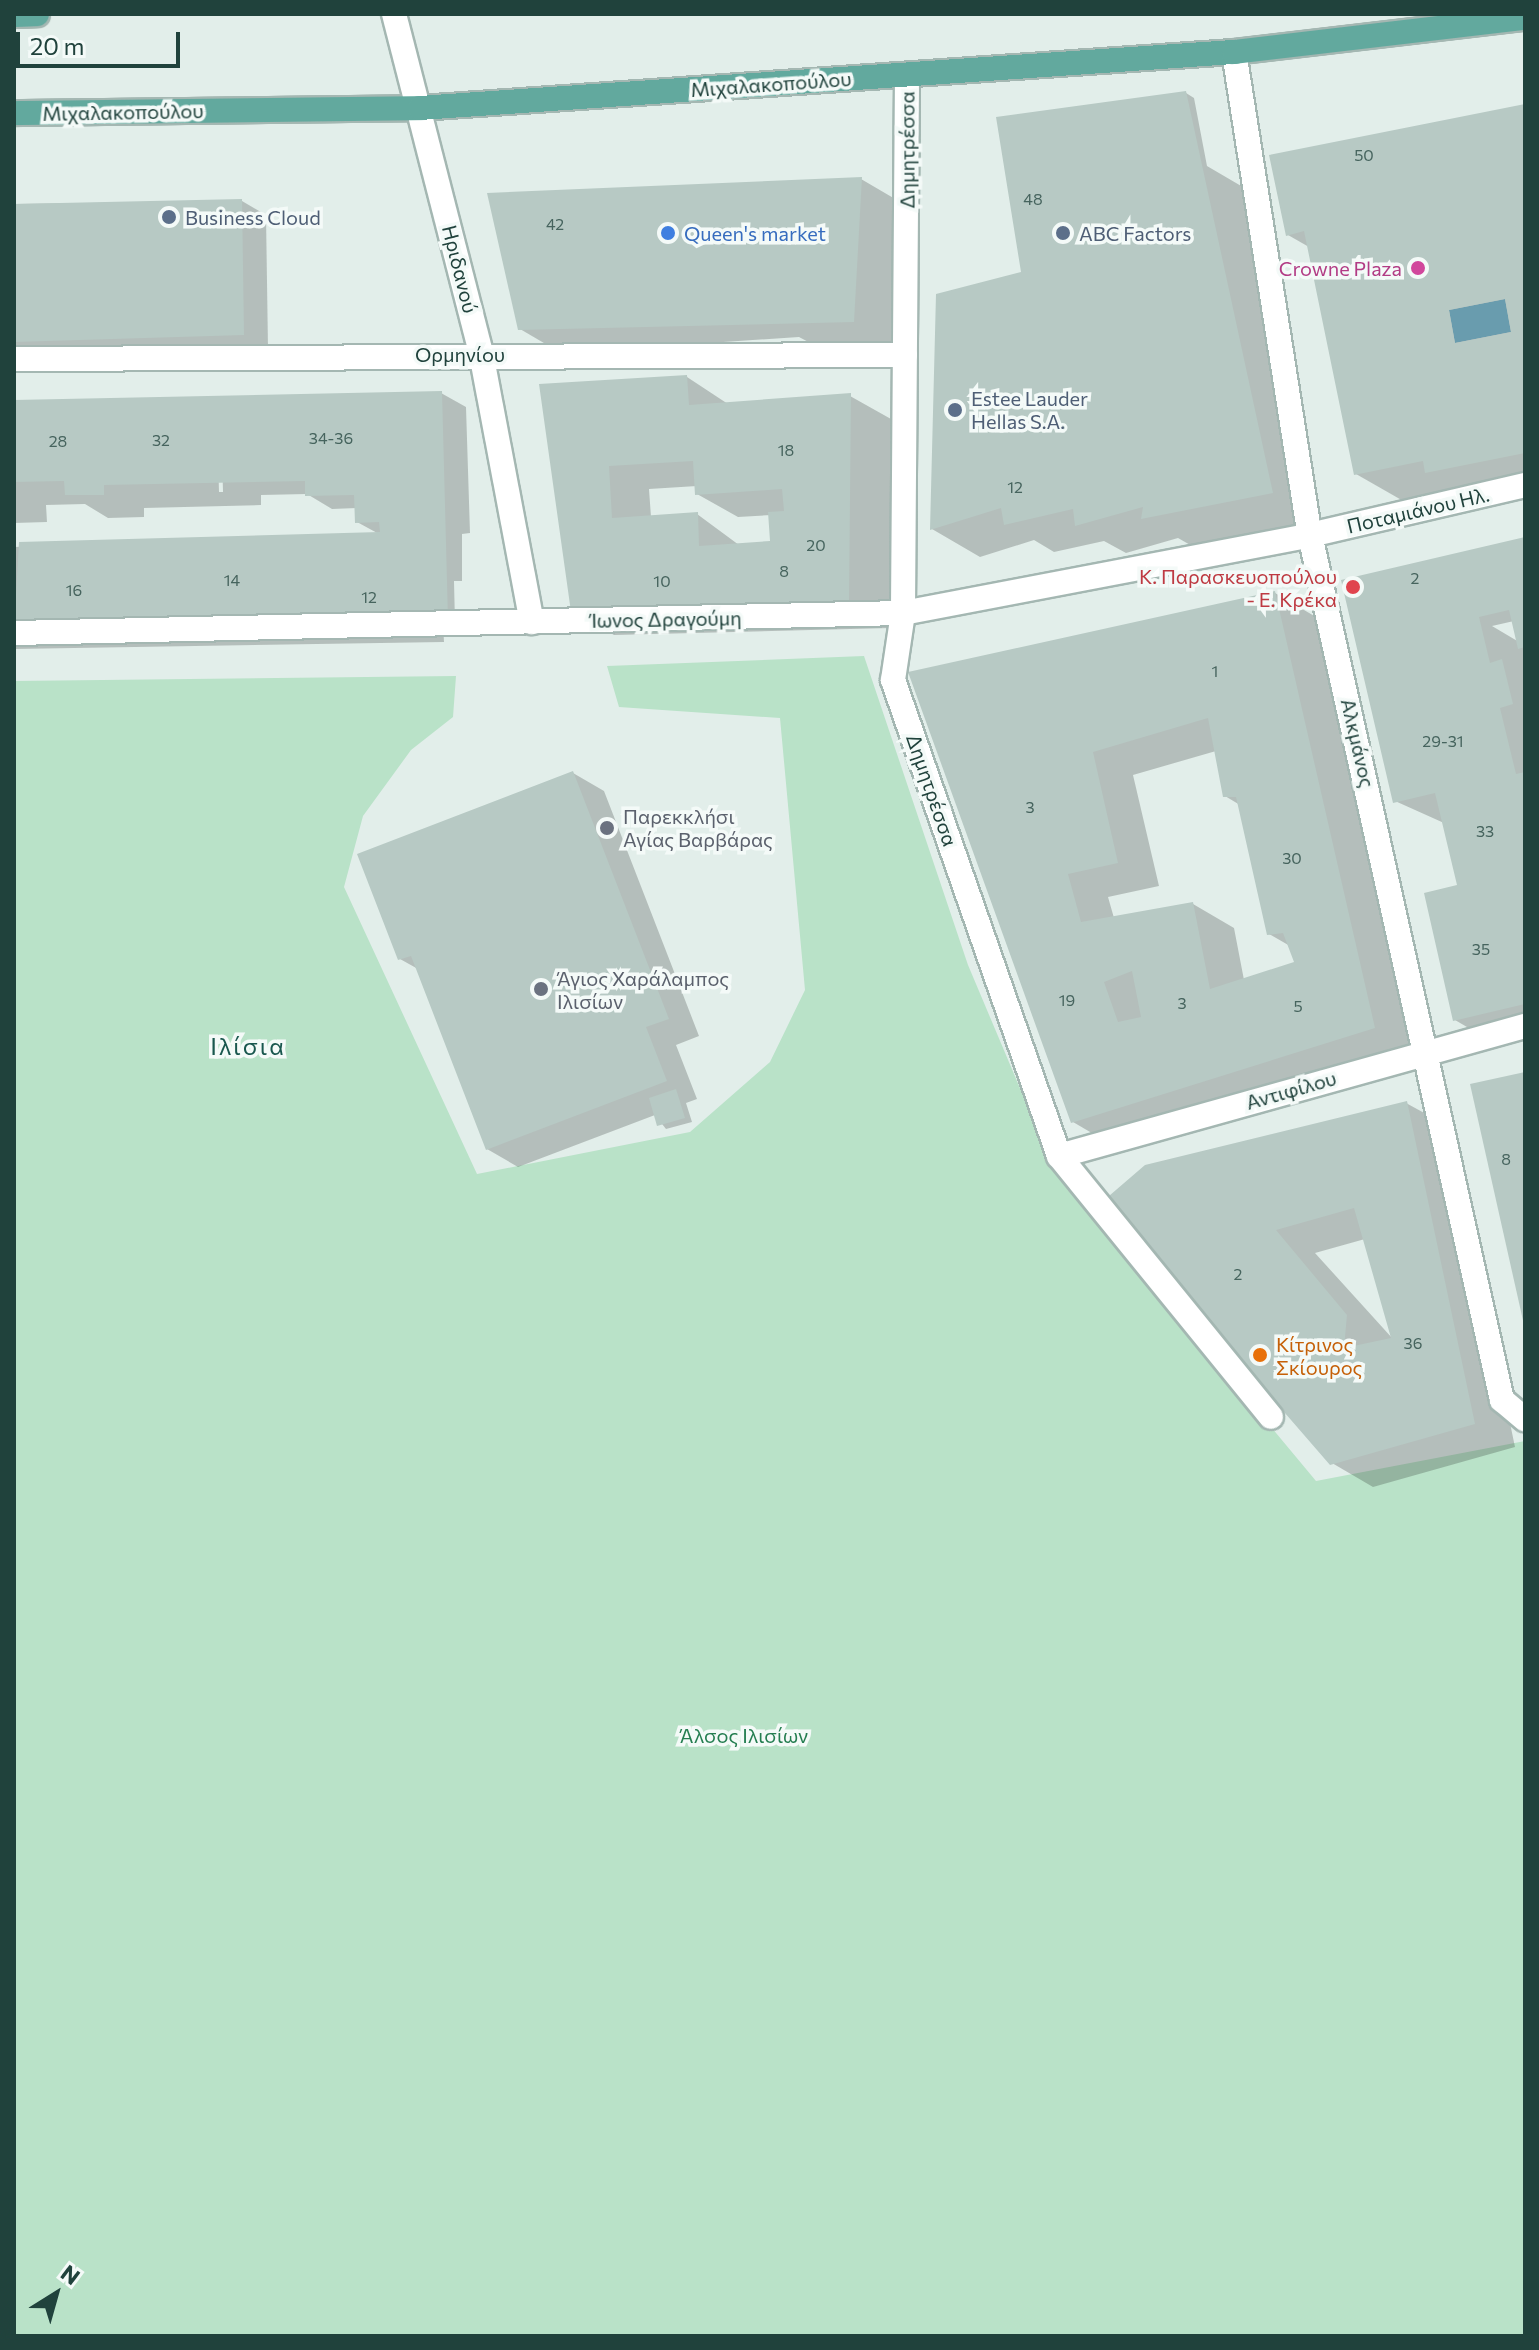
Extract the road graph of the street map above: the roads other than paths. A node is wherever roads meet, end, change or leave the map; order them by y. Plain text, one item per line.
1 (37, 14) edge
2 (394, 14) edge
3 (14, 15) edge
4 (1525, 18) edge
5 (1234, 52) junction
6 (907, 75) junction
7 (420, 108) junction
8 (14, 113) edge
9 (481, 353) junction
10 (905, 355) junction
11 (14, 359) edge
12 (1525, 485) edge
13 (1310, 535) junction
14 (903, 613) junction
15 (532, 622) junction
16 (14, 633) edge
17 (1525, 1026) edge
18 (1428, 1051) junction
19 (1059, 1156) junction
20 (1271, 1417) dead end
21 (1525, 1419) edge

1 - 3 main road
2 - 7 street, Ηριδανού
4 - 5 main road, Μιχαλακοπούλου
5 - 6 main road, Μιχαλακοπούλου
5 - 13 street, Αλκμάνος
6 - 7 main road, Μιχαλακοπούλου
6 - 10 street, Δημητρέσσα
7 - 8 main road, Μιχαλακοπούλου
7 - 9 street, Ηριδανού
9 - 10 street, Ορμηνίου
9 - 11 street, Ορμηνίου
9 - 15 street, Ηριδανού
10 - 14 street, Δημητρέσσα
12 - 13 street, Ποταμιάνου Ηλ.
13 - 14 street, Ίωνος Δραγούμη
13 - 18 street, Αλκμάνος
14 - 15 street, Ίωνος Δραγούμη
14 - 19 street, Δημητρέσσα
15 - 16 street, Ίωνος Δραγούμη
17 - 18 street, Αντιφίλου
18 - 19 street, Αντιφίλου
18 - 21 street, Αλκμάνος
19 - 20 street, Δημητρέσσα

